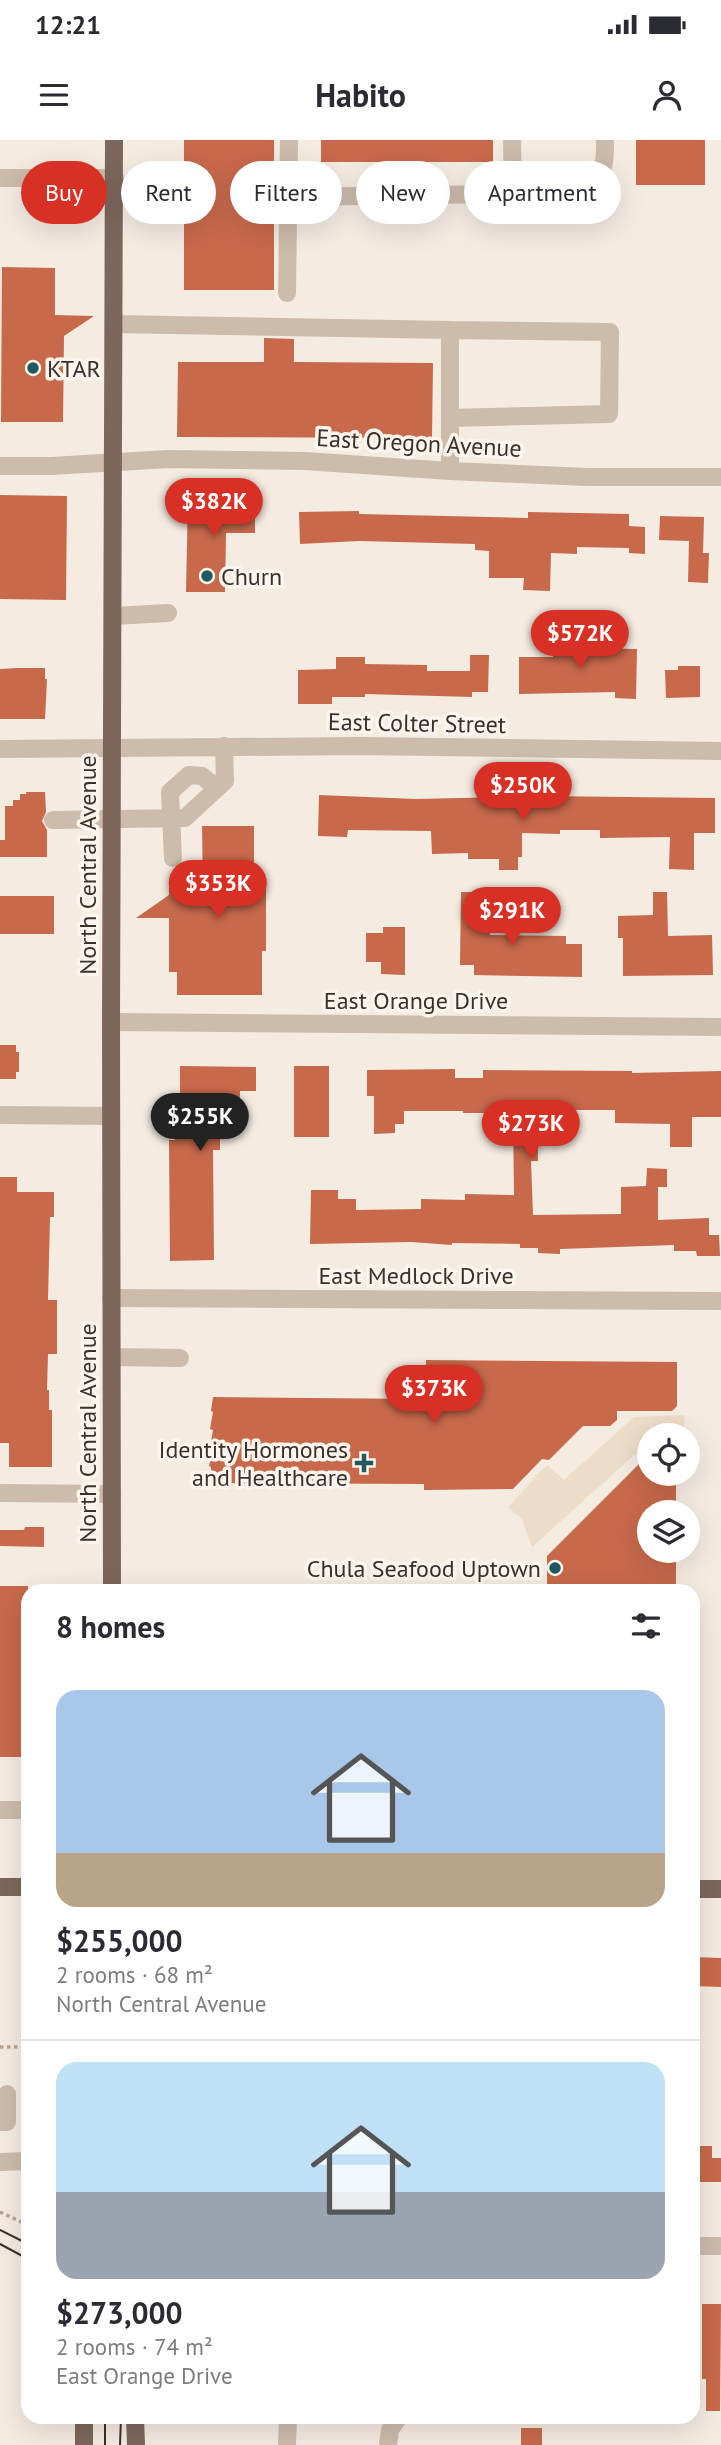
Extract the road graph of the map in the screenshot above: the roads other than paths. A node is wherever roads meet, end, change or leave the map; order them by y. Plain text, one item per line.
1 (114, 140) edge
2 (289, 140) edge
3 (512, 140) edge
4 (605, 140) edge
5 (289, 161) edge
6 (512, 161) edge
7 (606, 161) edge
8 (0, 178) edge
9 (115, 178) junction
10 (464, 194) edge
11 (342, 196) edge
12 (288, 224) edge
13 (287, 293) dead end
14 (114, 324) junction
15 (450, 330) junction
16 (450, 418) junction
17 (114, 462) junction
18 (0, 466) edge
19 (450, 471) junction
20 (721, 477) edge
21 (168, 614) dead end
22 (113, 616) junction
23 (224, 746) junction
24 (112, 748) junction
25 (0, 749) edge
26 (721, 751) edge
27 (217, 788) junction
28 (171, 818) junction
29 (53, 820) dead end
30 (111, 820) junction
31 (173, 858) dead end
32 (111, 1022) junction
33 (721, 1027) edge
34 (0, 1115) edge
35 (111, 1116) junction
36 (111, 1298) junction
37 (721, 1301) edge
38 (111, 1357) junction
39 (180, 1358) dead end
40 (0, 1493) edge
41 (111, 1494) junction
42 (113, 1584) edge
43 (0, 1810) edge
44 (21, 1810) edge
45 (0, 1887) edge
46 (21, 1887) edge
47 (700, 1889) edge
48 (721, 1889) edge
49 (7, 2094) dead end
50 (0, 2122) edge
51 (21, 2161) edge
52 (0, 2162) edge
53 (700, 2246) edge
54 (721, 2246) edge
55 (84, 2424) edge
56 (135, 2424) edge
57 (288, 2424) edge
58 (394, 2424) edge
59 (84, 2445) edge
60 (136, 2445) edge
61 (287, 2445) edge
62 (388, 2445) edge

1 - 9 main road, North Central Avenue
2 - 5 street
3 - 6 street
4 - 7 street
8 - 9 street
9 - 14 main road, North Central Avenue
10 - 11 street
12 - 13 street
14 - 15 street
14 - 17 main road, North Central Avenue
15 - 16 street
15 - 16 street
16 - 19 street
17 - 18 street, East Oregon Avenue
17 - 19 street, East Oregon Avenue
17 - 22 main road, North Central Avenue
19 - 20 street, East Oregon Avenue
21 - 22 street
22 - 24 main road, North Central Avenue
23 - 24 street, East Colter Street
23 - 26 street, East Colter Street
23 - 27 street
24 - 25 street, East Colter Street
24 - 30 main road, North Central Avenue
27 - 28 street
27 - 28 street
28 - 30 street
28 - 31 street
29 - 30 street
30 - 32 main road, North Central Avenue
32 - 33 street, East Orange Drive
32 - 35 main road, North Central Avenue
34 - 35 street
35 - 36 main road, North Central Avenue
36 - 37 street, East Medlock Drive
36 - 38 main road, North Central Avenue
38 - 39 street
38 - 41 main road, North Central Avenue
40 - 41 street
41 - 42 main road, North Central Avenue
43 - 44 street
45 - 46 main road
47 - 48 main road
49 - 50 street
51 - 52 street
53 - 54 street
55 - 59 main road
56 - 60 main road
57 - 61 street
58 - 62 street

